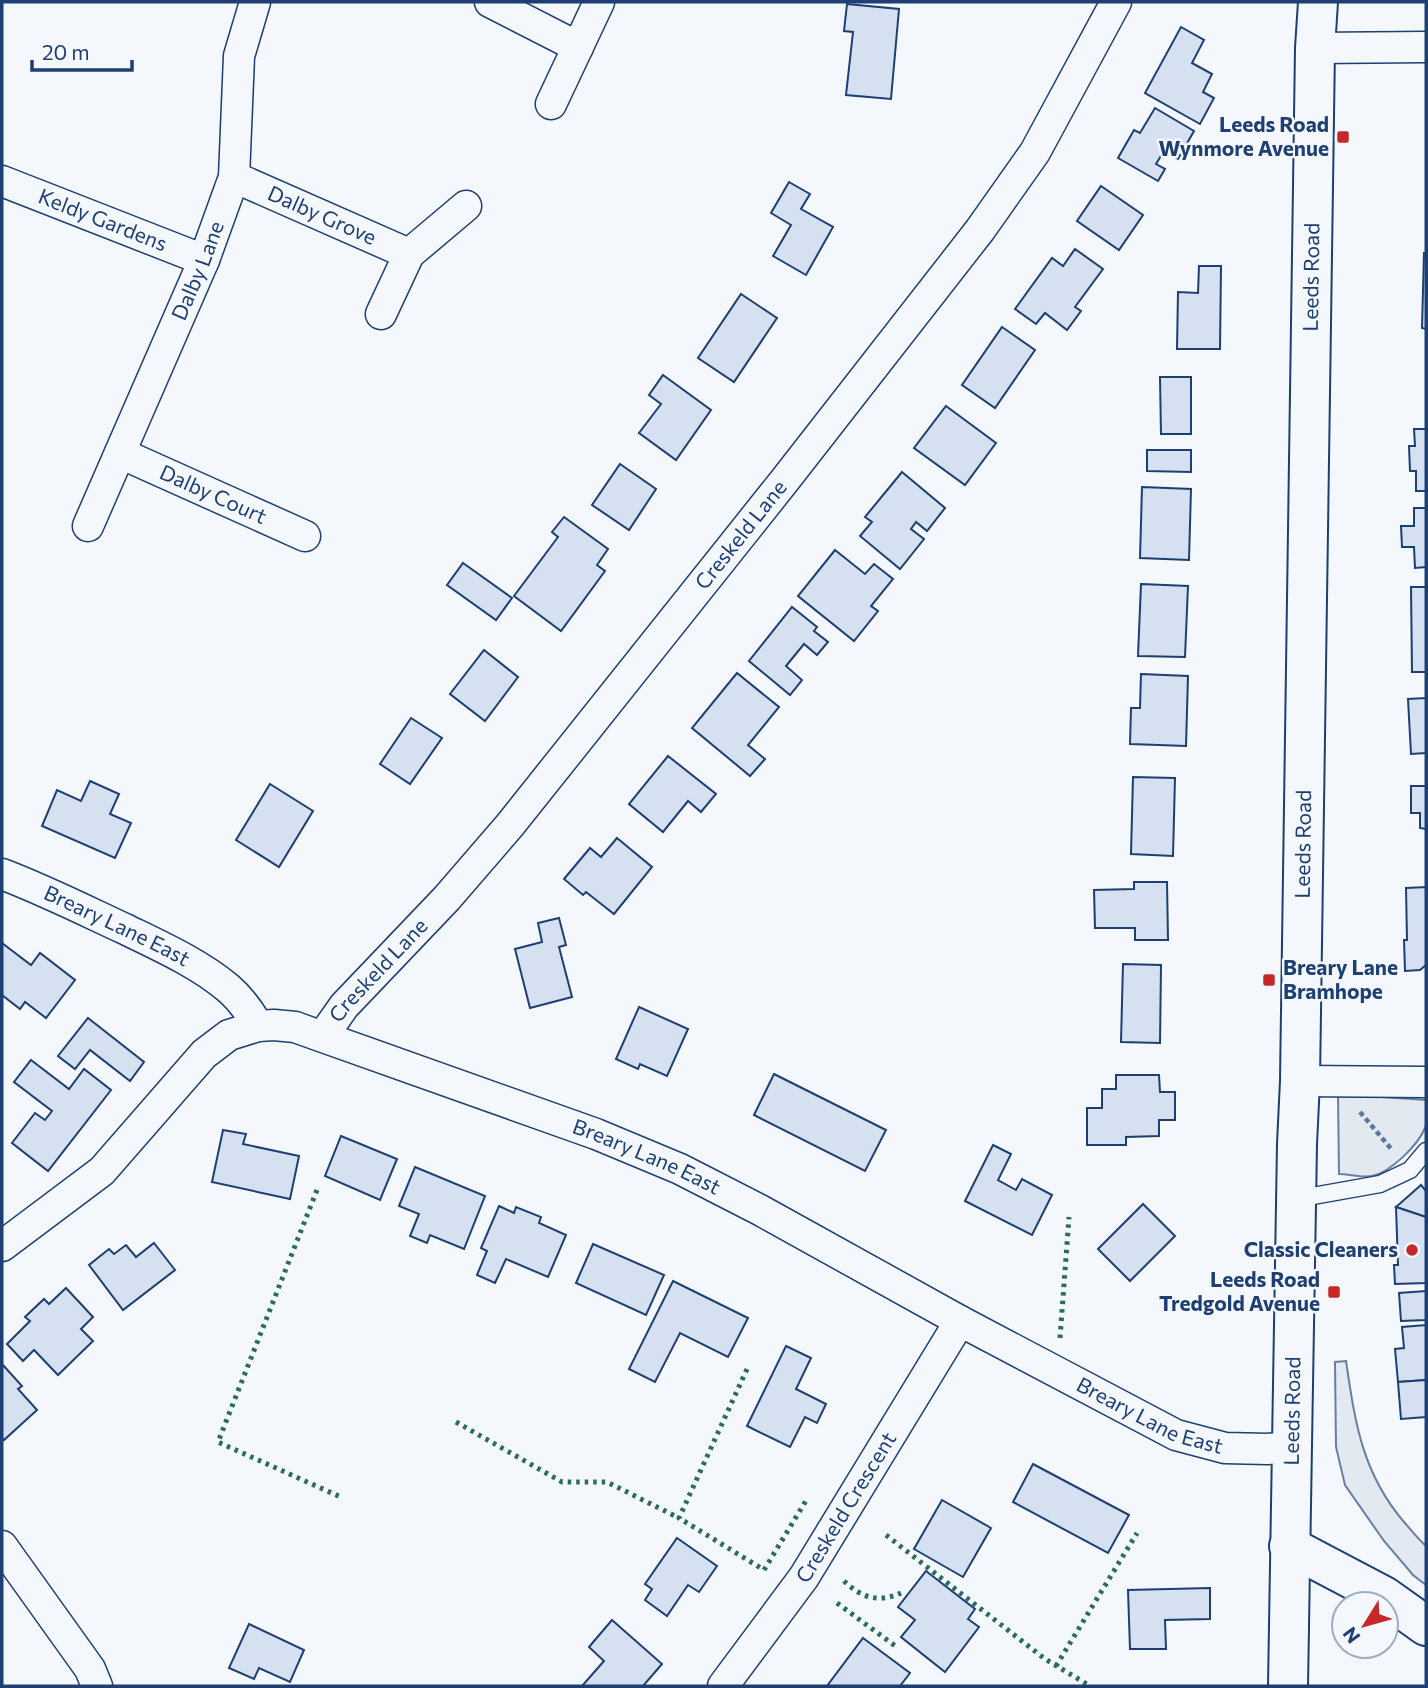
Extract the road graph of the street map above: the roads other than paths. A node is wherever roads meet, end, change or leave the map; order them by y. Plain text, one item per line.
1 (255, 2) edge
2 (490, 2) edge
3 (599, 2) edge
4 (1116, 2) edge
5 (1318, 2) edge
6 (578, 47) junction
7 (1426, 47) edge
8 (1315, 48) junction
9 (551, 104) dead end
10 (234, 177) junction
11 (2, 181) edge
12 (466, 206) dead end
13 (410, 254) junction
14 (204, 260) junction
15 (381, 314) dead end
16 (120, 453) junction
17 (89, 526) dead end
18 (305, 536) dead end
19 (2, 874) edge
20 (258, 1026) junction
21 (323, 1036) junction
22 (1300, 1081) junction
23 (1426, 1082) edge
24 (1426, 1151) edge
25 (1296, 1199) junction
26 (2, 1246) edge
27 (960, 1321) junction
28 (1291, 1447) junction
29 (2, 1546) edge
30 (1289, 1546) junction
31 (1426, 1626) edge
32 (97, 1686) edge
33 (723, 1686) edge
34 (1288, 1686) edge

1 - 10 street, Dalby Lane
2 - 6 street
3 - 6 street
4 - 21 street, Creskeld Lane
5 - 8 main road, Leeds Road
6 - 9 street
7 - 8 street
8 - 22 main road, Leeds Road
10 - 13 street, Dalby Grove
10 - 14 street, Dalby Lane
11 - 14 street, Keldy Gardens
12 - 13 street
13 - 15 street
14 - 16 street, Dalby Lane
16 - 17 street, Dalby Lane
16 - 18 street, Dalby Court
19 - 20 street, Breary Lane East
20 - 21 street, Breary Lane East
20 - 26 street
21 - 27 street, Breary Lane East
22 - 23 street
22 - 25 main road, Leeds Road
24 - 25 lane
25 - 28 main road, Leeds Road
27 - 28 street, Breary Lane East
27 - 33 street, Creskeld Crescent
28 - 30 main road, Leeds Road
29 - 32 street
30 - 31 main road
30 - 34 main road, Leeds Road

